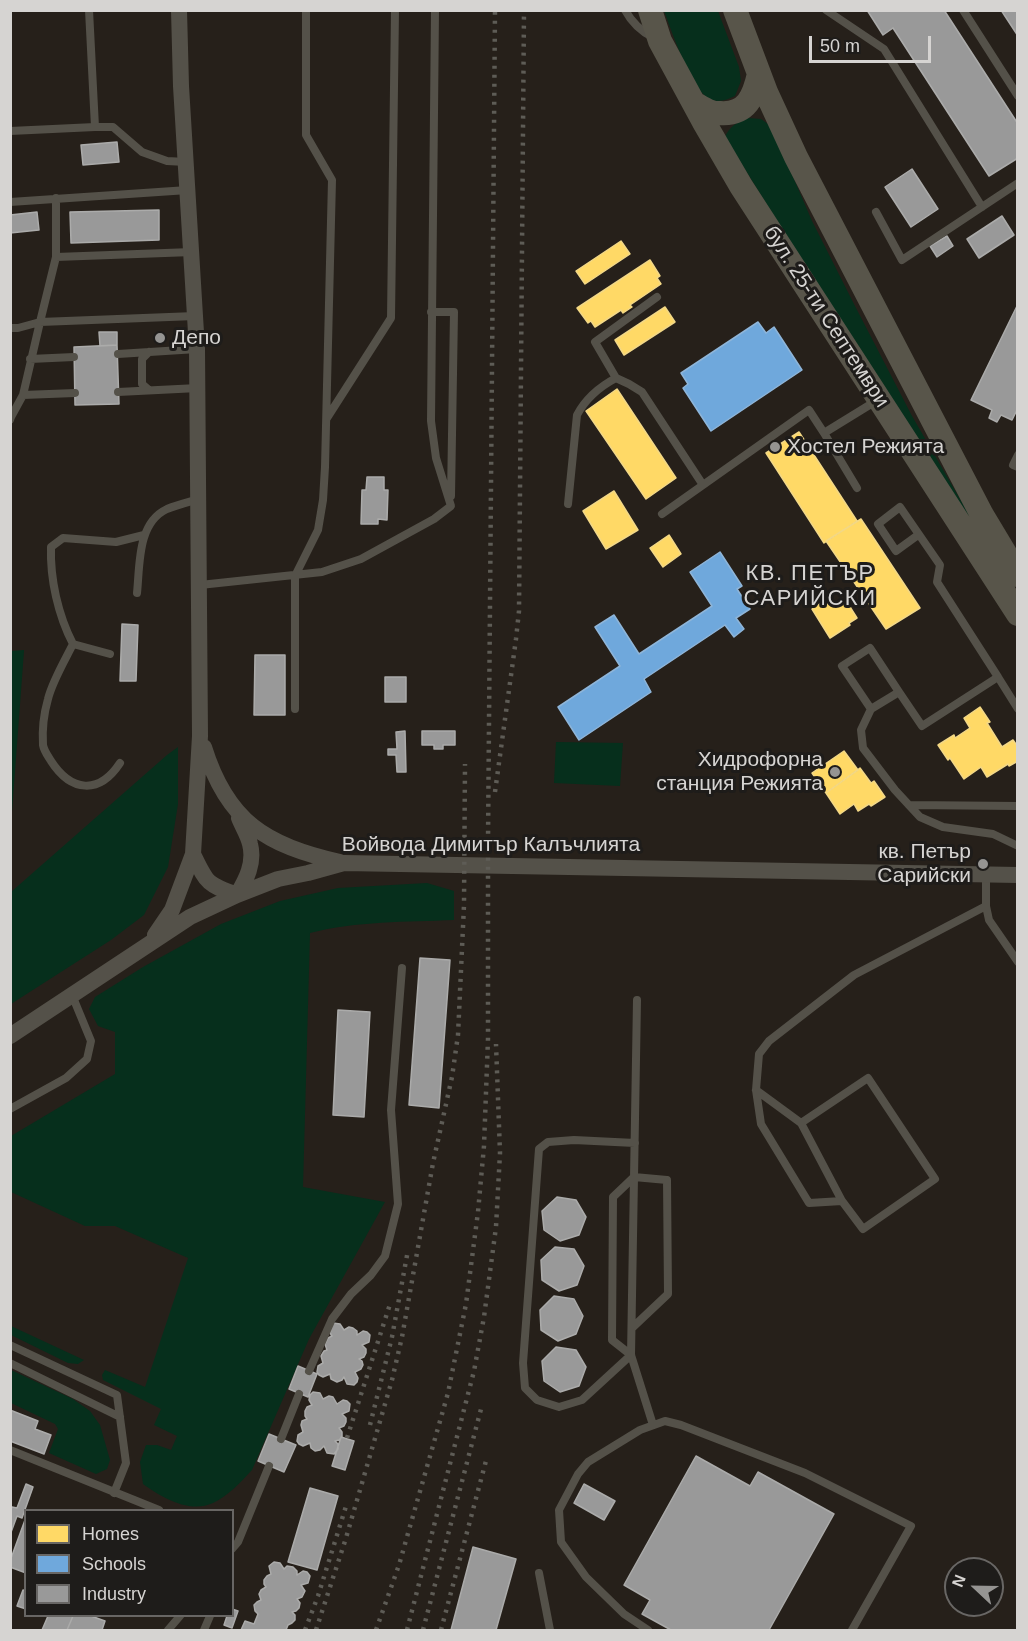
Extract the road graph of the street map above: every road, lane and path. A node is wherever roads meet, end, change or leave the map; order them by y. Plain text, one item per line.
1 (89, 10) edge
2 (178, 10) edge
3 (306, 10) edge
4 (395, 10) edge
5 (435, 10) edge
6 (625, 10) edge
7 (650, 10) edge
8 (735, 10) edge
9 (826, 10) edge
10 (963, 10) edge
11 (660, 41) junction
12 (759, 74) junction
13 (1017, 96) edge
14 (694, 103) junction
15 (95, 127) junction
16 (10, 131) edge
17 (186, 162) junction
18 (1017, 183) edge
19 (188, 190) junction
20 (56, 198) junction
21 (10, 202) edge
22 (982, 207) junction
23 (876, 212) dead end
24 (192, 252) junction
25 (56, 257) junction
26 (657, 297) dead end
27 (431, 312) junction
28 (195, 316) junction
29 (40, 322) junction
30 (14, 328) edge
31 (10, 337) edge
32 (197, 349) junction
33 (149, 352) junction
34 (118, 354) dead end
35 (74, 357) dead end
36 (30, 359) junction
37 (616, 378) junction
38 (198, 388) junction
39 (149, 390) junction
40 (118, 392) dead end
41 (75, 393) dead end
42 (23, 395) junction
43 (879, 399) junction
44 (11, 418) edge
45 (327, 418) junction
46 (824, 433) junction
47 (1017, 455) edge
48 (1017, 467) edge
49 (703, 485) junction
50 (857, 488) dead end
51 (200, 499) junction
52 (568, 504) dead end
53 (451, 506) junction
54 (662, 514) dead end
55 (144, 535) junction
56 (918, 535) junction
57 (1017, 575) edge
58 (295, 576) junction
59 (200, 585) junction
60 (137, 593) dead end
61 (1017, 614) edge
62 (73, 644) junction
63 (110, 654) dead end
64 (998, 677) junction
65 (899, 692) junction
66 (295, 709) dead end
67 (871, 709) junction
68 (1017, 709) edge
69 (200, 736) junction
70 (120, 763) dead end
71 (909, 806) junction
72 (1017, 806) edge
73 (235, 810) junction
74 (1017, 846) edge
75 (193, 854) junction
76 (344, 863) junction
77 (986, 874) junction
78 (1017, 874) edge
79 (237, 895) junction
80 (986, 906) junction
81 (150, 943) junction
82 (1017, 962) edge
83 (402, 968) dead end
84 (72, 995) junction
85 (637, 1000) dead end
86 (10, 1036) edge
87 (756, 1090) junction
88 (10, 1109) edge
89 (801, 1123) junction
90 (635, 1143) junction
91 (634, 1177) junction
92 (842, 1201) junction
93 (632, 1328) junction
94 (10, 1345) edge
95 (631, 1355) junction
96 (10, 1362) edge
97 (309, 1371) dead end
98 (299, 1394) dead end
99 (120, 1417) junction
100 (653, 1425) junction
101 (281, 1438) dead end
102 (10, 1450) edge
103 (269, 1466) dead end
104 (114, 1492) junction
105 (156, 1509) edge
106 (234, 1543) edge
107 (538, 1574) dead end
108 (179, 1617) edge
109 (168, 1630) edge
110 (550, 1630) edge
111 (648, 1630) edge
112 (852, 1630) edge

1 - 15 lane
2 - 17 street
3 - 45 lane
4 - 45 lane
5 - 27 lane
6 - 11 lane
7 - 11 main road, бул. 25-ти Септември
8 - 12 main road, бул. 25-ти Септември
9 - 22 lane
10 - 13 lane
11 - 14 main road, бул. 25-ти Септември
12 - 14 main road
12 - 57 main road, бул. 25-ти Септември
14 - 43 main road, бул. 25-ти Септември
15 - 16 lane
15 - 17 lane
17 - 19 street
18 - 22 lane
19 - 20 lane
19 - 24 street
20 - 21 lane
20 - 25 lane
22 - 23 lane
24 - 25 lane
24 - 28 street
25 - 29 lane
26 - 37 lane
27 - 53 lane
27 - 53 lane
28 - 29 lane
28 - 32 street
29 - 30 lane
29 - 36 lane
30 - 31 lane
32 - 33 lane
32 - 38 street
33 - 34 lane
33 - 39 lane
35 - 36 lane
36 - 42 lane
37 - 49 lane
37 - 52 lane
38 - 39 lane
38 - 51 street
39 - 40 lane
41 - 42 lane
42 - 44 lane
43 - 46 lane
43 - 61 main road, бул. 25-ти Септември
45 - 58 lane
46 - 49 lane
46 - 50 lane
47 - 48 lane
49 - 54 lane
51 - 55 lane
51 - 59 street
53 - 58 lane
55 - 60 lane
55 - 62 lane
56 - 56 lane
56 - 64 lane
58 - 59 lane
58 - 66 lane
59 - 69 street
62 - 63 lane
62 - 70 lane
64 - 65 lane
64 - 68 lane
65 - 67 lane
65 - 67 lane
67 - 71 lane
69 - 73 street
69 - 75 street
71 - 72 lane
71 - 74 lane
73 - 76 street
73 - 79 street
75 - 79 street
75 - 81 street
76 - 77 street, Войвода Димитър Калъчлията
76 - 79 street, Войвода Димитър Калъчлията
77 - 78 street, Войвода Димитър Калъчлията
77 - 80 lane
79 - 81 street, Войвода Димитър Калъчлията
80 - 82 lane
80 - 87 lane
81 - 84 street, Войвода Димитър Калъчлията
83 - 97 lane
84 - 86 street, Войвода Димитър Калъчлията
84 - 88 lane
85 - 90 lane
87 - 89 lane
87 - 92 lane
89 - 92 lane
89 - 92 lane
90 - 91 lane
90 - 95 lane
91 - 93 lane
91 - 93 lane
91 - 95 lane
93 - 95 lane
94 - 99 lane
95 - 100 lane
96 - 99 lane
98 - 101 lane
99 - 104 lane
100 - 111 lane
100 - 112 lane
102 - 104 lane
103 - 106 lane
104 - 105 lane
107 - 110 lane
108 - 109 lane

